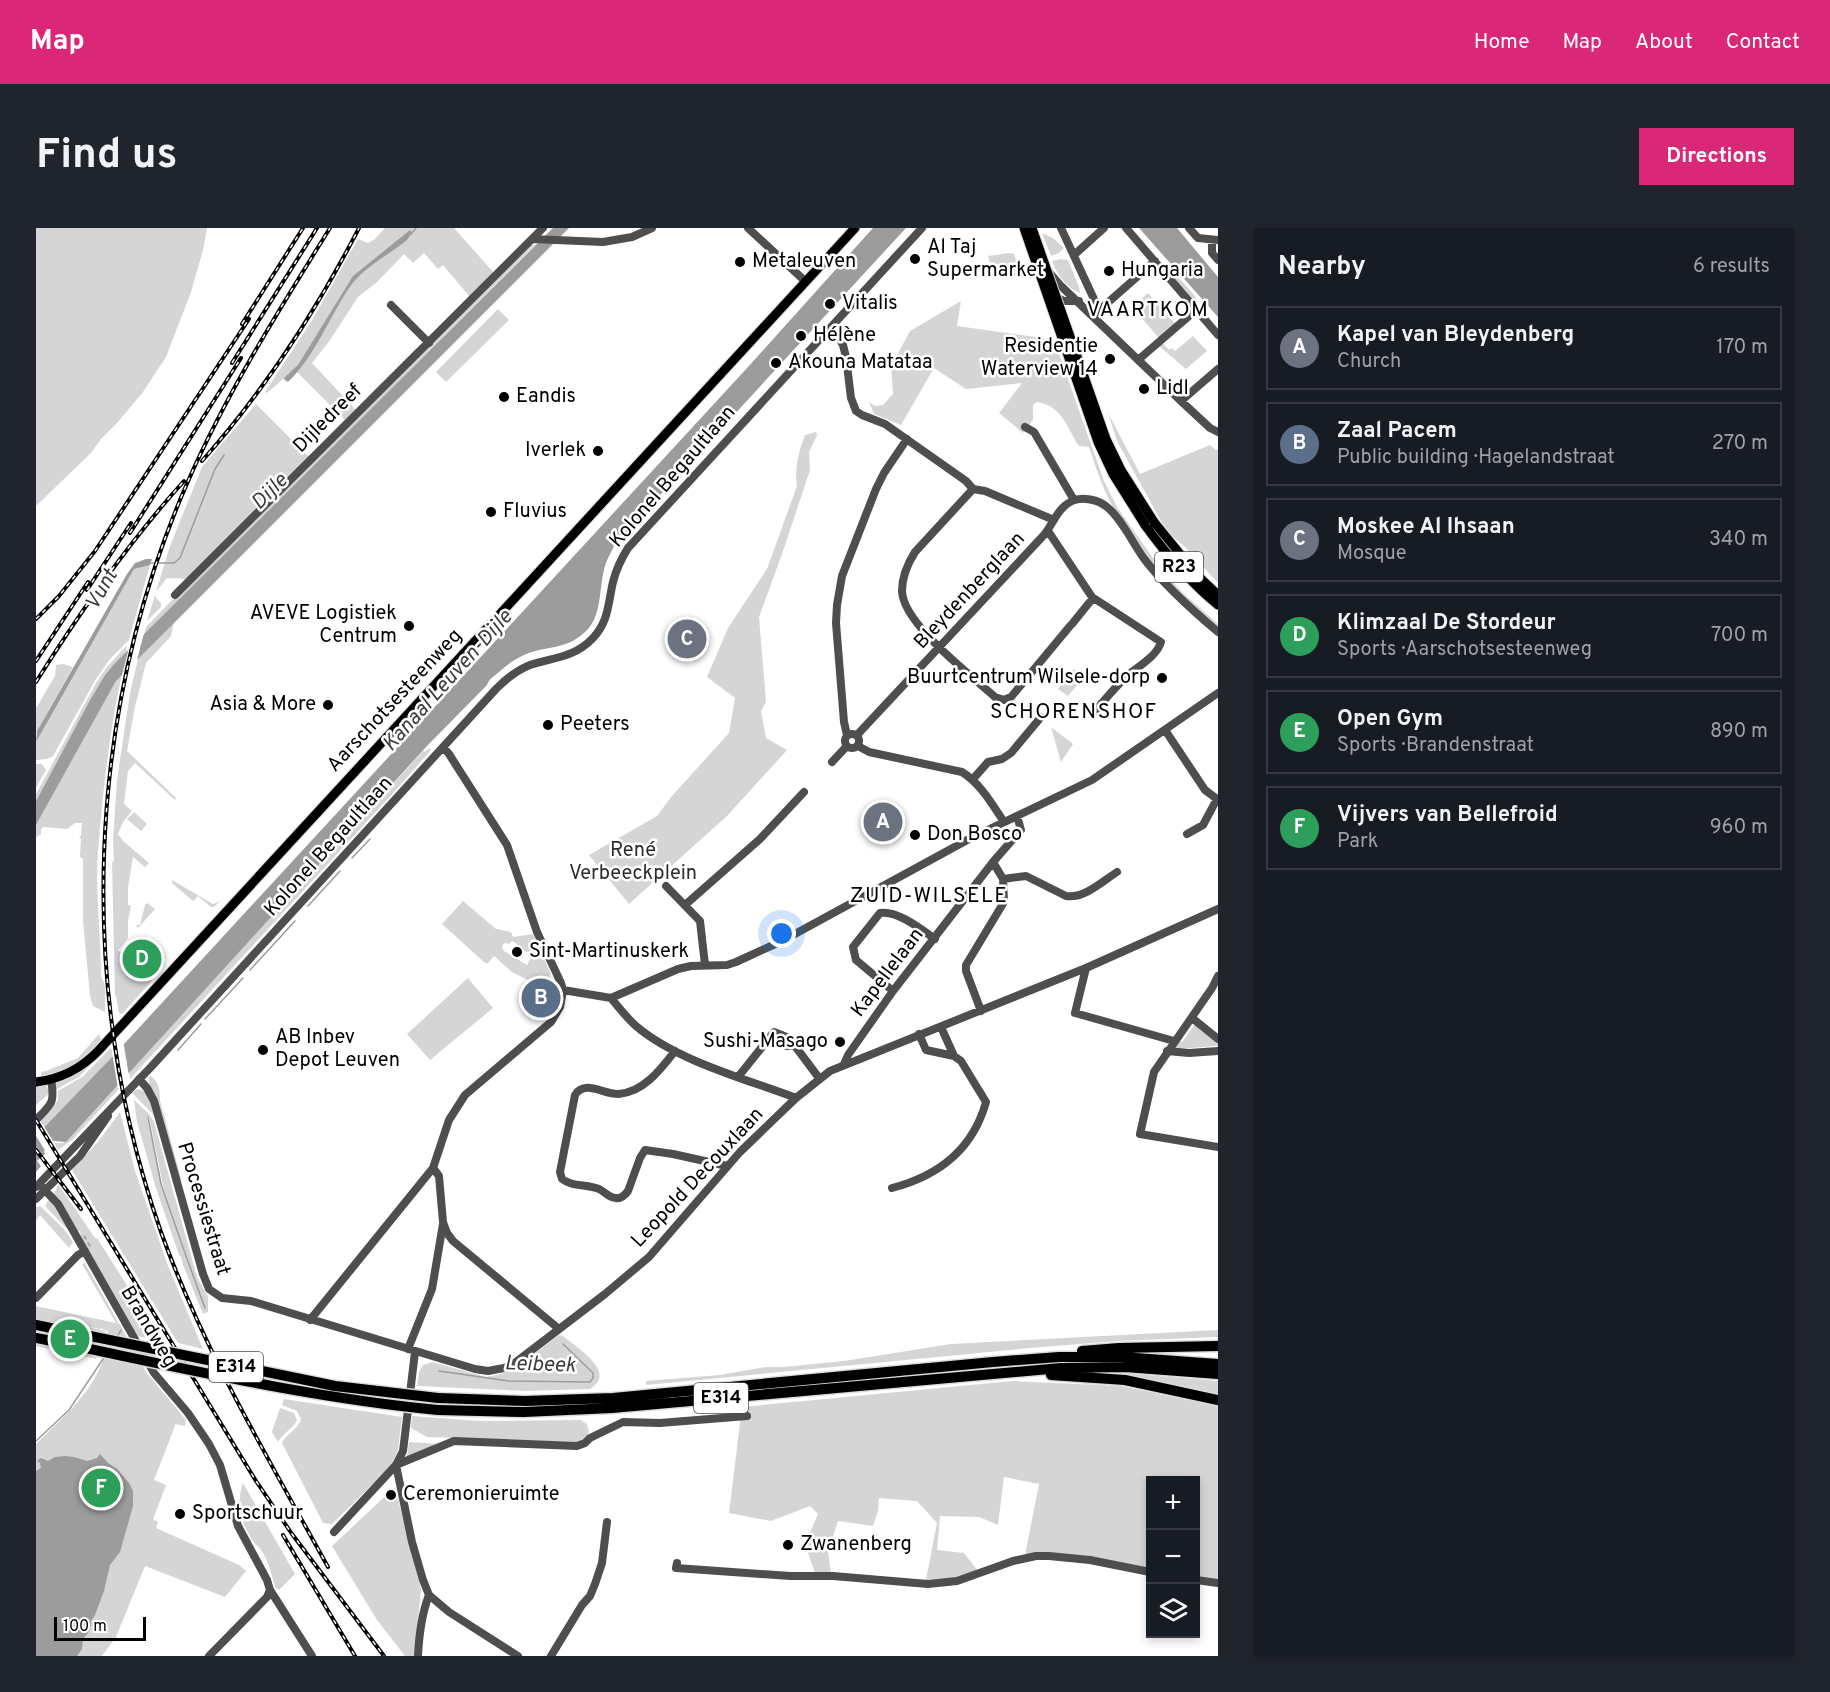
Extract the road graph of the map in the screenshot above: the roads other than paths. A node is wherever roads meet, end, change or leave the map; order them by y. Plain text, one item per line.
1 (543, 228) edge
2 (652, 228) edge
3 (748, 228) edge
4 (855, 228) edge
5 (922, 228) edge
6 (1061, 228) edge
7 (1104, 228) edge
8 (1126, 228) edge
9 (1189, 228) edge
10 (1033, 229) edge
11 (1023, 230) edge
12 (534, 237) junction
13 (1215, 240) edge
14 (1074, 255) junction
15 (1218, 260) edge
16 (1155, 261) junction
17 (1047, 268) junction
18 (1035, 271) junction
19 (805, 281) junction
20 (1079, 302) junction
21 (391, 305) dead end
22 (1100, 309) junction
23 (1196, 310) junction
24 (1093, 316) junction
25 (831, 328) junction
26 (1218, 335) edge
27 (429, 343) junction
28 (1138, 360) junction
29 (1218, 369) edge
30 (1181, 401) junction
31 (1025, 426) dead end
32 (1218, 432) edge
33 (907, 439) junction
34 (973, 489) junction
35 (1074, 500) junction
36 (1054, 520) junction
37 (1149, 523) junction
38 (1048, 531) junction
39 (1218, 595) edge
40 (175, 596) dead end
41 (1093, 598) junction
42 (1218, 606) edge
43 (1218, 632) edge
44 (940, 647) junction
45 (1218, 693) edge
46 (1093, 713) dead end
47 (1041, 717) dead end
48 (1165, 730) junction
49 (847, 735) junction
50 (857, 735) junction
51 (847, 746) junction
52 (858, 746) junction
53 (442, 747) junction
54 (832, 762) dead end
55 (973, 779) junction
56 (804, 792) dead end
57 (1217, 799) edge
58 (1017, 816) junction
59 (1004, 822) junction
60 (1187, 834) dead end
61 (993, 862) junction
62 (1118, 872) dead end
63 (1003, 879) junction
64 (666, 886) dead end
65 (685, 905) junction
66 (1218, 909) edge
67 (934, 939) junction
68 (705, 965) junction
69 (1086, 969) junction
70 (1218, 976) edge
71 (563, 990) junction
72 (893, 991) junction
73 (611, 998) junction
74 (981, 1011) junction
75 (1191, 1018) junction
76 (941, 1026) junction
77 (919, 1034) junction
78 (1218, 1039) edge
79 (1174, 1041) junction
80 (675, 1051) junction
81 (1218, 1051) edge
82 (1167, 1052) junction
83 (954, 1056) junction
84 (844, 1064) junction
85 (738, 1077) junction
86 (819, 1078) junction
87 (51, 1079) junction
88 (140, 1079) junction
89 (36, 1082) edge
90 (796, 1098) junction
91 (115, 1105) junction
92 (36, 1120) edge
93 (1218, 1147) edge
94 (727, 1166) junction
95 (433, 1168) junction
96 (37, 1185) edge
97 (892, 1188) dead end
98 (45, 1190) junction
99 (36, 1199) edge
100 (443, 1222) junction
101 (85, 1251) junction
102 (36, 1298) edge
103 (310, 1320) junction
104 (36, 1325) edge
105 (559, 1329) junction
106 (36, 1338) edge
107 (1218, 1346) edge
108 (411, 1351) junction
109 (993, 1362) junction
110 (1218, 1364) edge
111 (1004, 1371) junction
112 (1218, 1374) edge
113 (1218, 1400) edge
114 (747, 1416) dead end
115 (396, 1466) junction
116 (607, 1522) dead end
117 (334, 1532) dead end
118 (677, 1563) dead end
119 (1146, 1571) edge
120 (1200, 1580) edge
121 (1218, 1583) edge
122 (270, 1590) junction
123 (429, 1594) junction
124 (209, 1656) edge
125 (312, 1656) edge
126 (418, 1656) edge
127 (518, 1656) edge
128 (551, 1656) edge

1 - 12 street, Dijledreef
2 - 12 street
3 - 19 street
4 - 19 main road, Aarschotsesteenweg
5 - 25 street, Kolonel Begaultlaan
6 - 14 street
7 - 14 street
8 - 16 street
9 - 13 street
10 - 11 street
10 - 17 street
10 - 37 main road, R23, bridge
11 - 18 street
11 - 37 main road, R23, bridge
12 - 27 street, Dijledreef
13 - 15 street
14 - 22 street
16 - 22 street
16 - 23 street
17 - 18 street
17 - 20 street
18 - 20 street
19 - 87 main road, Aarschotsesteenweg
20 - 24 street
21 - 27 street
22 - 24 street
23 - 26 street
23 - 28 street
24 - 28 street
25 - 33 street
25 - 53 street, Kolonel Begaultlaan
27 - 40 street, Dijledreef
28 - 30 street
29 - 30 street
30 - 32 street
31 - 35 street
33 - 34 street
33 - 49 street
34 - 36 street
34 - 44 street
35 - 36 street, Bleydenberglaan
35 - 43 street
36 - 38 street, Bleydenberglaan
37 - 39 main road, R23
37 - 42 main road, R23
38 - 41 street
38 - 44 street, Bleydenberglaan
41 - 44 street
41 - 46 street
44 - 50 street, Bleydenberglaan
45 - 48 street
47 - 55 street
48 - 57 street
48 - 58 street
49 - 50 street
49 - 51 street
50 - 52 street
51 - 52 street
51 - 54 street
52 - 55 street
53 - 71 street
53 - 88 street, Kolonel Begaultlaan
55 - 59 street
56 - 65 street
57 - 60 street
58 - 59 street
58 - 61 street, Kapellelaan
59 - 68 street
61 - 63 street
61 - 67 street, Kapellelaan
62 - 63 street
63 - 74 street
64 - 65 street
65 - 68 street
66 - 69 street, Leopold Decouxlaan
67 - 72 street, Kapellelaan
67 - 72 street
68 - 73 street
69 - 74 street, Leopold Decouxlaan
69 - 79 street
70 - 75 street
71 - 73 street
71 - 95 street
72 - 84 street, Kapellelaan
73 - 80 street
74 - 76 street, Leopold Decouxlaan
75 - 78 street
75 - 79 street
76 - 77 street, Leopold Decouxlaan
76 - 83 street
77 - 83 street
77 - 84 street, Leopold Decouxlaan
79 - 82 street
80 - 85 street
80 - 94 street
81 - 82 street
82 - 93 street
83 - 97 street
84 - 86 street, Leopold Decouxlaan
85 - 86 street
85 - 90 street
86 - 90 street, Leopold Decouxlaan
87 - 89 main road, Aarschotsesteenweg
87 - 92 street
88 - 91 street, Kolonel Begaultlaan
88 - 103 street, Processiestraat
90 - 94 street, Leopold Decouxlaan
91 - 96 street, Kolonel Begaultlaan
91 - 98 street, Kolonel Begaultlaan
94 - 105 street, Leopold Decouxlaan
95 - 100 street
95 - 103 street
96 - 98 street, Brandweg
98 - 99 street, Kolonel Begaultlaan
98 - 101 street, Brandweg
100 - 105 street
100 - 108 street
101 - 102 street
101 - 122 street, Brandweg
103 - 108 street, Processiestraat
104 - 109 highway, E314, bridge
105 - 108 street, Leopold Decouxlaan
106 - 111 highway, E314, bridge
107 - 109 highway
108 - 115 street
109 - 110 highway, E314
111 - 112 highway, E314
111 - 113 highway
114 - 115 street
115 - 117 street
115 - 123 street
116 - 128 street
118 - 119 street
120 - 121 street
122 - 124 street
122 - 125 street, Brandweg
123 - 126 street
123 - 127 street

